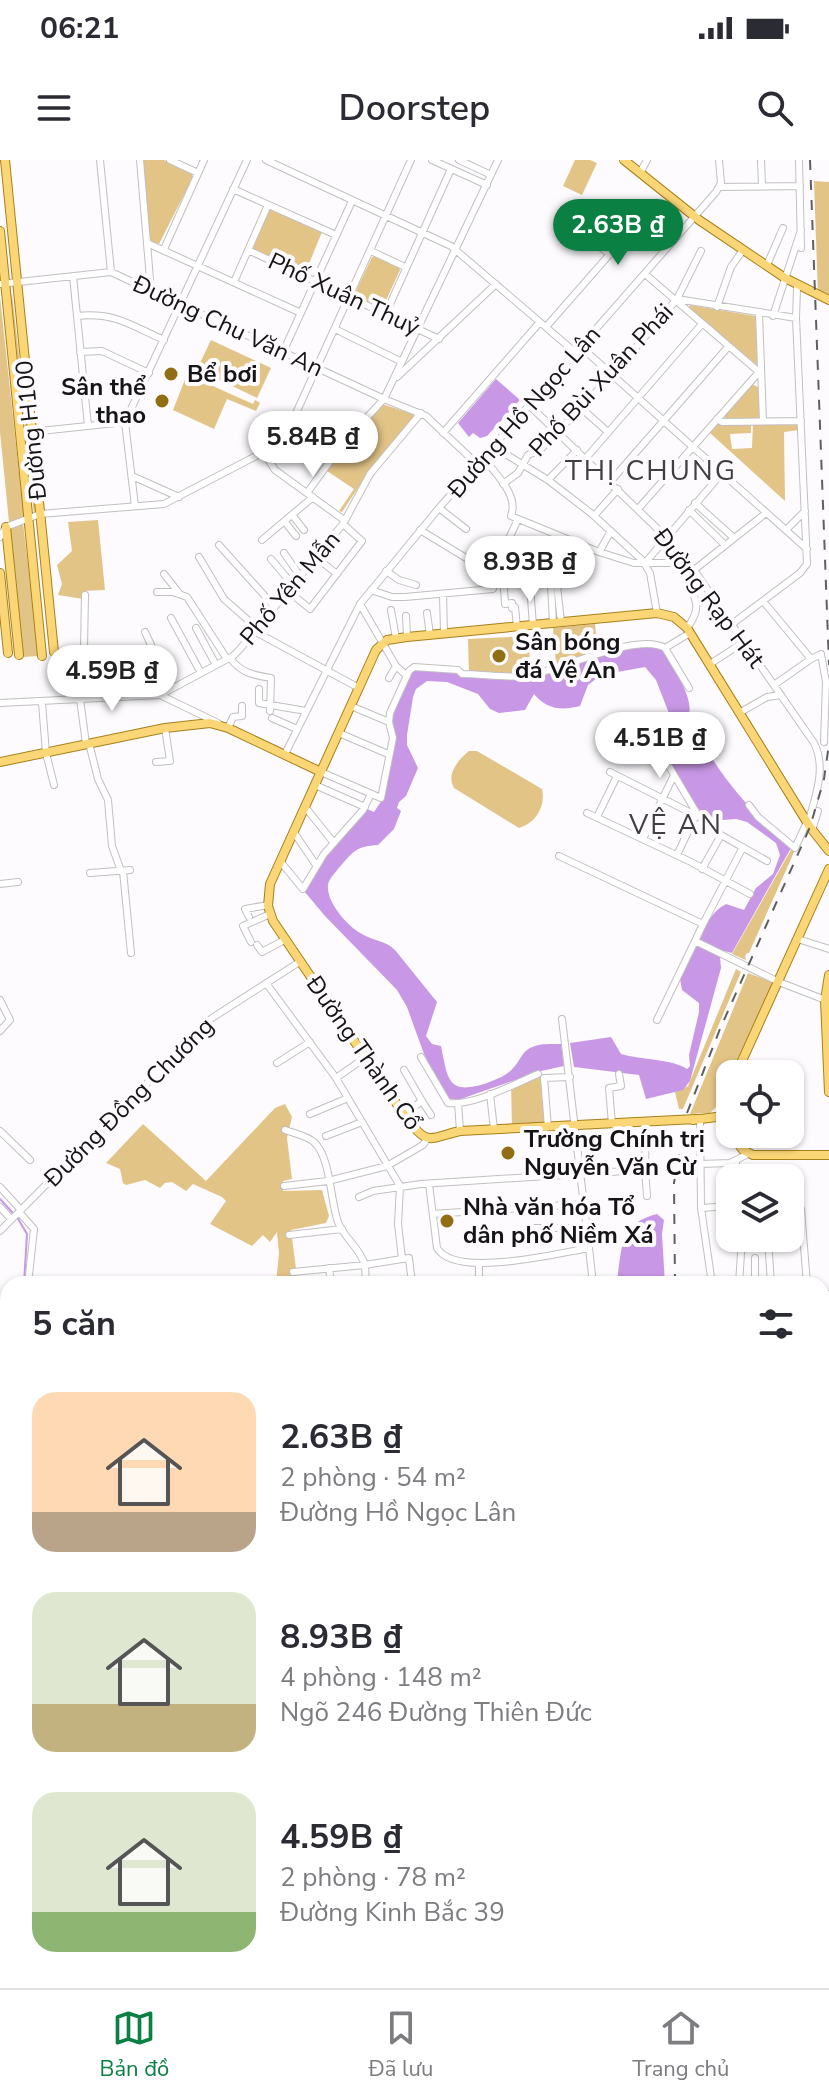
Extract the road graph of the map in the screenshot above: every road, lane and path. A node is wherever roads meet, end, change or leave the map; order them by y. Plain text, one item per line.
1 (5, 160) edge
2 (100, 160) edge
3 (140, 160) edge
4 (170, 160) edge
5 (204, 160) edge
6 (247, 160) edge
7 (266, 160) edge
8 (411, 160) edge
9 (432, 160) edge
10 (459, 160) edge
11 (498, 160) edge
12 (624, 160) edge
13 (647, 160) edge
14 (719, 160) edge
15 (761, 160) edge
16 (799, 160) edge
17 (451, 169) junction
18 (641, 171) junction
19 (198, 173) junction
20 (491, 175) junction
21 (487, 185) junction
22 (762, 186) junction
23 (800, 186) junction
24 (720, 187) junction
25 (233, 189) junction
26 (352, 201) junction
27 (268, 205) junction
28 (628, 207) dead end
29 (386, 216) junction
30 (694, 216) junction
31 (567, 224) dead end
32 (783, 228) dead end
33 (801, 230) junction
34 (0, 231) edge
35 (421, 232) junction
36 (336, 235) junction
37 (147, 243) junction
38 (801, 248) dead end
39 (164, 249) junction
40 (248, 250) junction
41 (457, 250) junction
42 (743, 250) junction
43 (371, 251) junction
44 (701, 251) dead end
45 (610, 254) junction
46 (197, 265) junction
47 (767, 265) junction
48 (405, 267) junction
49 (111, 272) junction
50 (645, 274) junction
51 (73, 276) junction
52 (785, 278) junction
53 (315, 281) junction
54 (234, 282) junction
55 (7, 284) edge
56 (496, 284) junction
57 (797, 288) junction
58 (151, 291) junction
59 (350, 297) junction
60 (677, 299) junction
61 (829, 303) edge
62 (180, 305) junction
63 (717, 307) junction
64 (301, 313) junction
65 (386, 313) junction
66 (759, 314) junction
67 (77, 316) junction
68 (773, 316) junction
69 (796, 318) junction
70 (702, 324) junction
71 (543, 325) junction
72 (419, 328) junction
73 (335, 329) junction
74 (439, 339) junction
75 (164, 340) junction
76 (728, 347) junction
77 (579, 350) junction
78 (80, 352) junction
79 (283, 352) junction
80 (402, 362) junction
81 (317, 367) junction
82 (759, 372) junction
83 (149, 373) junction
84 (612, 374) junction
85 (394, 379) junction
86 (384, 399) junction
87 (639, 399) junction
88 (530, 406) junction
89 (581, 408) junction
90 (421, 413) junction
91 (717, 419) junction
92 (763, 421) junction
93 (801, 421) junction
94 (125, 422) junction
95 (665, 422) junction
96 (88, 426) junction
97 (558, 431) junction
98 (31, 432) junction
99 (608, 432) junction
100 (443, 433) junction
101 (494, 447) junction
102 (693, 447) junction
103 (577, 450) junction
104 (264, 453) junction
105 (484, 458) junction
106 (586, 458) junction
107 (478, 465) junction
108 (523, 467) junction
109 (722, 473) junction
110 (132, 476) junction
111 (548, 480) junction
112 (610, 482) junction
113 (503, 484) junction
114 (618, 489) junction
115 (310, 495) junction
116 (179, 497) junction
117 (695, 503) junction
118 (135, 506) junction
119 (439, 508) junction
120 (638, 509) junction
121 (689, 510) junction
122 (805, 511) junction
123 (766, 513) junction
124 (40, 514) junction
125 (293, 516) junction
126 (594, 516) junction
127 (518, 519) junction
128 (29, 520) junction
129 (285, 522) junction
130 (344, 522) junction
131 (6, 527) junction
132 (466, 529) dead end
133 (304, 530) dead end
134 (420, 530) junction
135 (786, 530) junction
136 (611, 531) junction
137 (296, 536) dead end
138 (665, 536) junction
139 (0, 537) edge
140 (734, 538) junction
141 (262, 540) dead end
142 (219, 545) dead end
143 (725, 545) junction
144 (807, 549) junction
145 (599, 552) junction
146 (284, 553) dead end
147 (199, 557) dead end
148 (317, 558) junction
149 (271, 559) dead end
150 (645, 563) junction
151 (687, 563) junction
152 (495, 569) junction
153 (694, 570) junction
154 (386, 571) junction
155 (0, 573) edge
156 (164, 574) dead end
157 (337, 574) junction
158 (300, 576) junction
159 (416, 585) dead end
160 (554, 585) dead end
161 (530, 586) dead end
162 (689, 586) dead end
163 (290, 587) junction
164 (504, 589) dead end
165 (371, 590) junction
166 (157, 592) dead end
167 (179, 594) junction
168 (443, 594) junction
169 (85, 595) dead end
170 (763, 601) junction
171 (360, 604) junction
172 (273, 605) junction
173 (391, 610) dead end
174 (427, 613) dead end
175 (657, 613) junction
176 (406, 616) dead end
177 (171, 618) dead end
178 (557, 623) junction
179 (732, 624) junction
180 (533, 625) junction
181 (517, 627) junction
182 (196, 628) dead end
183 (255, 630) junction
184 (688, 631) junction
185 (145, 632) dead end
186 (444, 633) junction
187 (430, 635) junction
188 (407, 637) junction
189 (396, 638) junction
190 (383, 642) junction
191 (744, 642) junction
192 (665, 648) junction
193 (54, 652) dead end
194 (8, 653) dead end
195 (19, 655) dead end
196 (42, 656) dead end
197 (228, 658) junction
198 (811, 659) junction
199 (710, 664) junction
200 (216, 665) junction
201 (396, 666) junction
202 (326, 670) junction
203 (201, 673) junction
204 (407, 676) junction
205 (389, 678) dead end
206 (774, 685) junction
207 (171, 688) junction
208 (359, 688) junction
209 (689, 688) dead end
210 (259, 689) dead end
211 (160, 695) junction
212 (781, 695) junction
213 (80, 699) junction
214 (69, 700) junction
215 (0, 703) edge
216 (42, 703) junction
217 (242, 706) dead end
218 (351, 706) junction
219 (271, 711) junction
220 (306, 711) junction
221 (739, 713) junction
222 (389, 722) junction
223 (226, 727) junction
224 (165, 728) junction
225 (297, 729) junction
226 (339, 733) junction
227 (624, 740) dead end
228 (826, 742) edge
229 (88, 743) junction
230 (814, 743) junction
231 (46, 753) junction
232 (285, 754) junction
233 (388, 754) junction
234 (0, 762) edge
235 (156, 762) dead end
236 (321, 772) junction
237 (674, 775) junction
238 (54, 785) dead end
239 (315, 785) junction
240 (371, 794) junction
241 (663, 799) junction
242 (749, 805) dead end
243 (305, 807) junction
244 (365, 807) junction
245 (818, 811) dead end
246 (587, 813) dead end
247 (697, 816) junction
248 (597, 817) junction
249 (809, 825) junction
250 (293, 831) junction
251 (721, 835) junction
252 (643, 839) junction
253 (334, 843) junction
254 (743, 847) junction
255 (829, 851) edge
256 (677, 855) junction
257 (559, 856) dead end
258 (280, 861) junction
259 (767, 861) dead end
260 (316, 865) junction
261 (702, 869) junction
262 (829, 869) edge
263 (125, 871) junction
264 (90, 873) dead end
265 (18, 882) dead end
266 (726, 882) junction
267 (0, 884) edge
268 (750, 894) dead end
269 (269, 909) junction
270 (249, 917) dead end
271 (703, 924) junction
272 (286, 939) junction
273 (798, 939) junction
274 (697, 942) junction
275 (829, 949) edge
276 (131, 953) dead end
277 (301, 961) junction
278 (829, 975) edge
279 (779, 982) junction
280 (266, 983) junction
281 (0, 1000) edge
282 (827, 1001) edge
283 (562, 1019) dead end
284 (657, 1020) dead end
285 (0, 1031) edge
286 (828, 1034) edge
287 (563, 1038) junction
288 (554, 1039) dead end
289 (310, 1042) junction
290 (366, 1057) junction
291 (421, 1057) dead end
292 (743, 1060) edge
293 (277, 1063) dead end
294 (404, 1070) dead end
295 (538, 1074) dead end
296 (619, 1074) dead end
297 (570, 1077) junction
298 (336, 1078) junction
299 (829, 1092) edge
300 (490, 1094) junction
301 (348, 1098) junction
302 (422, 1101) junction
303 (458, 1103) junction
304 (310, 1114) dead end
305 (404, 1114) junction
306 (431, 1115) dead end
307 (716, 1117) edge
308 (698, 1118) junction
309 (362, 1122) junction
310 (646, 1122) junction
311 (612, 1124) junction
312 (574, 1126) junction
313 (548, 1127) junction
314 (494, 1129) junction
315 (285, 1130) dead end
316 (0, 1131) edge
317 (460, 1131) junction
318 (326, 1136) dead end
319 (427, 1139) junction
320 (743, 1148) edge
321 (748, 1154) junction
322 (829, 1155) edge
323 (30, 1160) dead end
324 (736, 1162) joint
325 (700, 1164) junction
326 (387, 1166) junction
327 (645, 1170) junction
328 (579, 1173) junction
329 (328, 1181) junction
330 (429, 1184) junction
331 (284, 1186) dead end
332 (400, 1186) junction
333 (0, 1187) edge
334 (647, 1196) dead end
335 (359, 1197) dead end
336 (582, 1204) junction
337 (0, 1207) edge
338 (716, 1207) edge
339 (701, 1208) junction
340 (16, 1214) junction
341 (433, 1214) junction
342 (531, 1228) dead end
343 (586, 1228) junction
344 (342, 1229) junction
345 (0, 1231) edge
346 (289, 1235) dead end
347 (804, 1246) edge
348 (589, 1248) junction
349 (741, 1252) edge
350 (769, 1252) edge
351 (755, 1258) dead end
352 (402, 1259) junction
353 (479, 1264) junction
354 (365, 1265) junction
355 (329, 1268) junction
356 (293, 1272) dead end
357 (29, 1276) edge
358 (330, 1276) edge
359 (366, 1276) edge
360 (411, 1276) edge
361 (479, 1276) edge
362 (592, 1276) edge
363 (711, 1276) edge
364 (740, 1276) edge
365 (755, 1276) edge
366 (770, 1276) edge
367 (806, 1276) edge

1 - 55 main road, Đường H100
2 - 49 street
3 - 37 street
4 - 19 street
5 - 19 street
6 - 25 street
7 - 26 street
8 - 29 street
9 - 17 street
10 - 20 street
11 - 20 street
12 - 18 main road
13 - 18 street
14 - 24 street
15 - 22 street
16 - 23 street
17 - 21 street
17 - 35 street
18 - 30 main road
19 - 39 street
20 - 21 street
21 - 41 street
22 - 23 street
22 - 24 street
23 - 33 street
24 - 30 street, Đường Hồ Ngọc Lân
25 - 27 street
25 - 46 street
26 - 29 street
26 - 36 street
27 - 36 street
27 - 40 street
28 - 45 street
29 - 35 street
29 - 43 street
30 - 42 main road
30 - 50 street, Đường Hồ Ngọc Lân
31 - 45 street
32 - 47 street
33 - 38 street
33 - 52 street
34 - 55 main road, Đường H100
35 - 41 street
35 - 48 street
36 - 53 street
37 - 39 street
37 - 58 street
39 - 46 street
40 - 53 street, Phố Xuân Thuỷ
40 - 54 street
41 - 56 street
41 - 72 street
42 - 47 main road
42 - 63 street
43 - 48 street
43 - 59 street
44 - 60 street, Phố Bùi Xuân Phái
45 - 71 street
46 - 54 street
46 - 62 street
47 - 52 main road
48 - 65 street
49 - 51 street, Đường Chu Văn An
49 - 58 street, Đường Chu Văn An
50 - 60 street
50 - 77 street, Đường Hồ Ngọc Lân
51 - 55 street, Đường Chu Văn An
51 - 67 street
52 - 57 main road
52 - 61 main road
52 - 68 street
53 - 59 street, Phố Xuân Thuỷ
53 - 64 street
54 - 64 street
55 - 98 main road, Đường H100
55 - 128 main road, Đường H100
56 - 71 street
56 - 74 street
57 - 61 main road
57 - 69 street
58 - 62 street, Đường Chu Văn An
59 - 65 street, Phố Xuân Thuỷ
59 - 73 street
60 - 63 street
60 - 70 street
60 - 84 street, Phố Bùi Xuân Phái
62 - 75 street
62 - 79 street, Đường Chu Văn An
63 - 66 street
64 - 79 street
65 - 72 street, Phố Xuân Thuỷ
66 - 68 street
66 - 82 street
67 - 75 street
67 - 78 street
68 - 69 street
69 - 93 street
70 - 76 street
70 - 87 street
71 - 77 street
71 - 100 street
72 - 74 street, Phố Xuân Thuỷ
72 - 80 street
73 - 80 street
73 - 81 street
74 - 85 street
75 - 83 street
76 - 82 street
76 - 95 street
77 - 84 street
77 - 88 street, Đường Hồ Ngọc Lân
78 - 83 street
78 - 96 street
79 - 81 street, Đường Chu Văn An
80 - 85 street
81 - 86 street, Đường Chu Văn An
81 - 104 street
82 - 91 street
82 - 92 street
83 - 94 street
84 - 87 street
84 - 89 street, Phố Bùi Xuân Phái
85 - 86 street
86 - 90 street, Đường Chu Văn An
86 - 115 street
87 - 95 street
87 - 99 street
88 - 97 street, Đường Rạp Hát
88 - 101 street, Đường Hồ Ngọc Lân
89 - 97 street, Phố Bùi Xuân Phái
89 - 99 street
90 - 100 street, Đường Chu Văn An
90 - 130 street, Phố Yên Mẫn
91 - 92 street
91 - 102 street
92 - 93 street
93 - 122 street
94 - 96 street
94 - 110 street
95 - 102 street
95 - 112 street
96 - 98 street
97 - 103 street, Đường Rạp Hát
97 - 108 street, Phố Bùi Xuân Phái
98 - 124 main road, Đường H100
99 - 106 street
100 - 107 street, Đường Chu Văn An
101 - 105 street, Đường Hồ Ngọc Lân
101 - 108 street
102 - 109 street
102 - 120 street
103 - 106 street, Đường Rạp Hát
103 - 111 street
104 - 115 street
104 - 116 street
105 - 107 street, Đường Hồ Ngọc Lân
105 - 113 street
106 - 112 street, Đường Rạp Hát
107 - 119 street, Đường Hồ Ngọc Lân
108 - 111 street
108 - 113 street, Phố Bùi Xuân Phái
109 - 117 street
109 - 123 street
110 - 116 street
110 - 118 street
111 - 126 street
112 - 114 street, Đường Rạp Hát
113 - 127 street
114 - 120 street, Đường Rạp Hát
114 - 126 street
115 - 125 street
115 - 130 street
116 - 118 street
117 - 121 street
117 - 140 street
118 - 124 street
119 - 132 street
119 - 134 street, Đường Hồ Ngọc Lân
120 - 138 street, Đường Rạp Hát
121 - 138 street
121 - 143 street
122 - 135 street
122 - 144 street
123 - 135 street
123 - 140 street
124 - 128 street
124 - 193 main road, Đường H100
125 - 129 street
125 - 133 street
126 - 136 street
127 - 145 street
127 - 152 street
128 - 131 street
128 - 196 main road, Đường H100
129 - 137 street
129 - 141 street
130 - 148 street, Phố Yên Mẫn
130 - 157 street
131 - 139 street
131 - 195 main road, Đường H100
134 - 152 street
134 - 154 street, Đường Hồ Ngọc Lân
135 - 144 street
136 - 145 street
136 - 150 street
138 - 150 street
138 - 151 street, Đường Rạp Hát
140 - 143 street
142 - 172 street
143 - 153 street
144 - 170 street
145 - 150 street
146 - 158 street
147 - 183 street
148 - 157 street
148 - 158 street, Phố Yên Mẫn
149 - 163 street
150 - 151 street
150 - 175 street
151 - 153 street, Đường Rạp Hát
152 - 168 street
153 - 179 street, Đường Rạp Hát
154 - 159 street
154 - 165 street, Đường Hồ Ngọc Lân
155 - 194 main road
156 - 167 street
157 - 163 street
158 - 163 street, Phố Yên Mẫn
160 - 178 street
161 - 180 street
162 - 184 street
163 - 172 street, Phố Yên Mẫn
164 - 181 street
165 - 168 street
165 - 171 street, Đường Hồ Ngọc Lân
166 - 167 street
167 - 197 street
168 - 186 street
169 - 214 street
170 - 179 street
170 - 198 street
171 - 190 street
171 - 202 street, Đường Hồ Ngọc Lân
172 - 183 street, Phố Yên Mẫn
173 - 189 street
174 - 187 street
175 - 178 main road
175 - 184 main road
176 - 188 street
177 - 203 street
178 - 180 main road
179 - 191 street, Đường Rạp Hát
180 - 181 main road
181 - 186 main road
182 - 200 street
183 - 197 street, Phố Yên Mẫn
183 - 202 street
184 - 192 street
184 - 199 main road
185 - 207 street
186 - 187 main road
187 - 188 main road
188 - 189 main road
189 - 190 main road
190 - 201 street
190 - 208 main road
191 - 199 street
191 - 206 street, Đường Rạp Hát
192 - 204 street
192 - 209 street
197 - 200 street, Phố Yên Mẫn
197 - 219 street
198 - 206 street
198 - 228 street
199 - 221 main road
200 - 203 street, Phố Yên Mẫn
201 - 204 street
201 - 205 street
202 - 208 street
202 - 220 street, Đường Hồ Ngọc Lân
203 - 207 street, Phố Yên Mẫn
204 - 222 street
206 - 212 street, Đường Rạp Hát
207 - 211 street, Phố Yên Mẫn
208 - 218 main road
210 - 219 street
211 - 213 street
211 - 223 street
212 - 221 street
212 - 230 street, Đường Rạp Hát
213 - 214 street
213 - 229 street
214 - 216 street
215 - 216 street
216 - 231 street
217 - 223 street
218 - 222 street
218 - 226 main road
219 - 220 street
219 - 225 street
220 - 225 street, Đường Hồ Ngọc Lân
221 - 249 main road
222 - 233 street
223 - 224 main road
223 - 232 main road
224 - 229 main road
224 - 235 street
225 - 232 street, Đường Hồ Ngọc Lân
226 - 233 street
226 - 236 main road
227 - 237 street
228 - 230 street
229 - 231 main road
229 - 263 street
230 - 249 street, Đường Rạp Hát
231 - 234 main road
231 - 238 street
232 - 236 main road
233 - 240 street
236 - 239 main road
236 - 240 street
237 - 241 street
237 - 247 street
239 - 243 main road
239 - 244 street
240 - 244 street
241 - 247 street
241 - 248 street
241 - 252 street
242 - 249 street
243 - 250 main road
243 - 253 street
244 - 253 street
245 - 249 street
246 - 248 street
247 - 251 street
247 - 256 street
248 - 252 street
249 - 255 main road
250 - 258 main road
250 - 260 street
251 - 254 street
251 - 261 street
252 - 256 street
253 - 260 street
254 - 259 street
254 - 266 street
256 - 261 street
257 - 271 street
258 - 260 street
258 - 269 main road
261 - 266 street
262 - 273 main road
263 - 264 street
263 - 276 street
265 - 267 street
266 - 268 street
266 - 271 street
269 - 270 street
269 - 272 main road, Đường Thành Cổ
269 - 272 street
271 - 274 street
272 - 277 main road, Đường Thành Cổ
273 - 275 street
273 - 279 main road
274 - 279 street
274 - 284 street
277 - 280 street, Đường Đồng Chương
277 - 290 main road, Đường Thành Cổ
278 - 282 main road
279 - 282 street
279 - 292 main road
280 - 289 street
280 - 340 street, Đường Đồng Chương
281 - 285 street
282 - 286 main road
283 - 287 street
286 - 299 main road
287 - 288 street
287 - 297 street
289 - 293 street
289 - 298 street
290 - 298 street
290 - 305 main road, Đường Thành Cổ
291 - 303 street
294 - 302 street
295 - 300 street
296 - 311 street
297 - 312 street
297 - 313 street
298 - 301 street
300 - 303 street
300 - 314 street
301 - 304 street
301 - 309 street
302 - 305 street
302 - 306 street
303 - 317 street
305 - 319 main road, Đường Thành Cổ
307 - 308 main road, Đường Thành Cổ
308 - 310 main road, Đường Thành Cổ
308 - 325 street
309 - 318 street
309 - 326 street
310 - 311 main road, Đường Thành Cổ
310 - 327 street
311 - 312 main road, Đường Thành Cổ
312 - 313 main road, Đường Thành Cổ
312 - 328 street
313 - 314 main road, Đường Thành Cổ
314 - 317 main road, Đường Thành Cổ
315 - 329 street
316 - 323 street
317 - 319 main road, Đường Thành Cổ
319 - 326 street
320 - 321 main road
321 - 322 main road
321 - 324 street
324 - 325 street
325 - 339 street
326 - 329 street
326 - 332 street
327 - 328 street
327 - 334 street
328 - 330 street
328 - 336 street
329 - 331 street
329 - 344 street
330 - 332 street
330 - 341 street
332 - 335 street
332 - 352 street
333 - 340 street
336 - 341 street
336 - 343 street
337 - 340 street
338 - 339 street
339 - 363 street
340 - 345 street, Đường Đồng Chương
340 - 357 street
341 - 353 street
342 - 343 street
343 - 348 street
344 - 346 street
344 - 354 street
347 - 367 street
348 - 353 street
348 - 362 street
349 - 364 street
350 - 366 street
351 - 365 street
352 - 354 street
352 - 360 street
353 - 361 street
354 - 355 street
354 - 359 street
355 - 356 street
355 - 358 street

